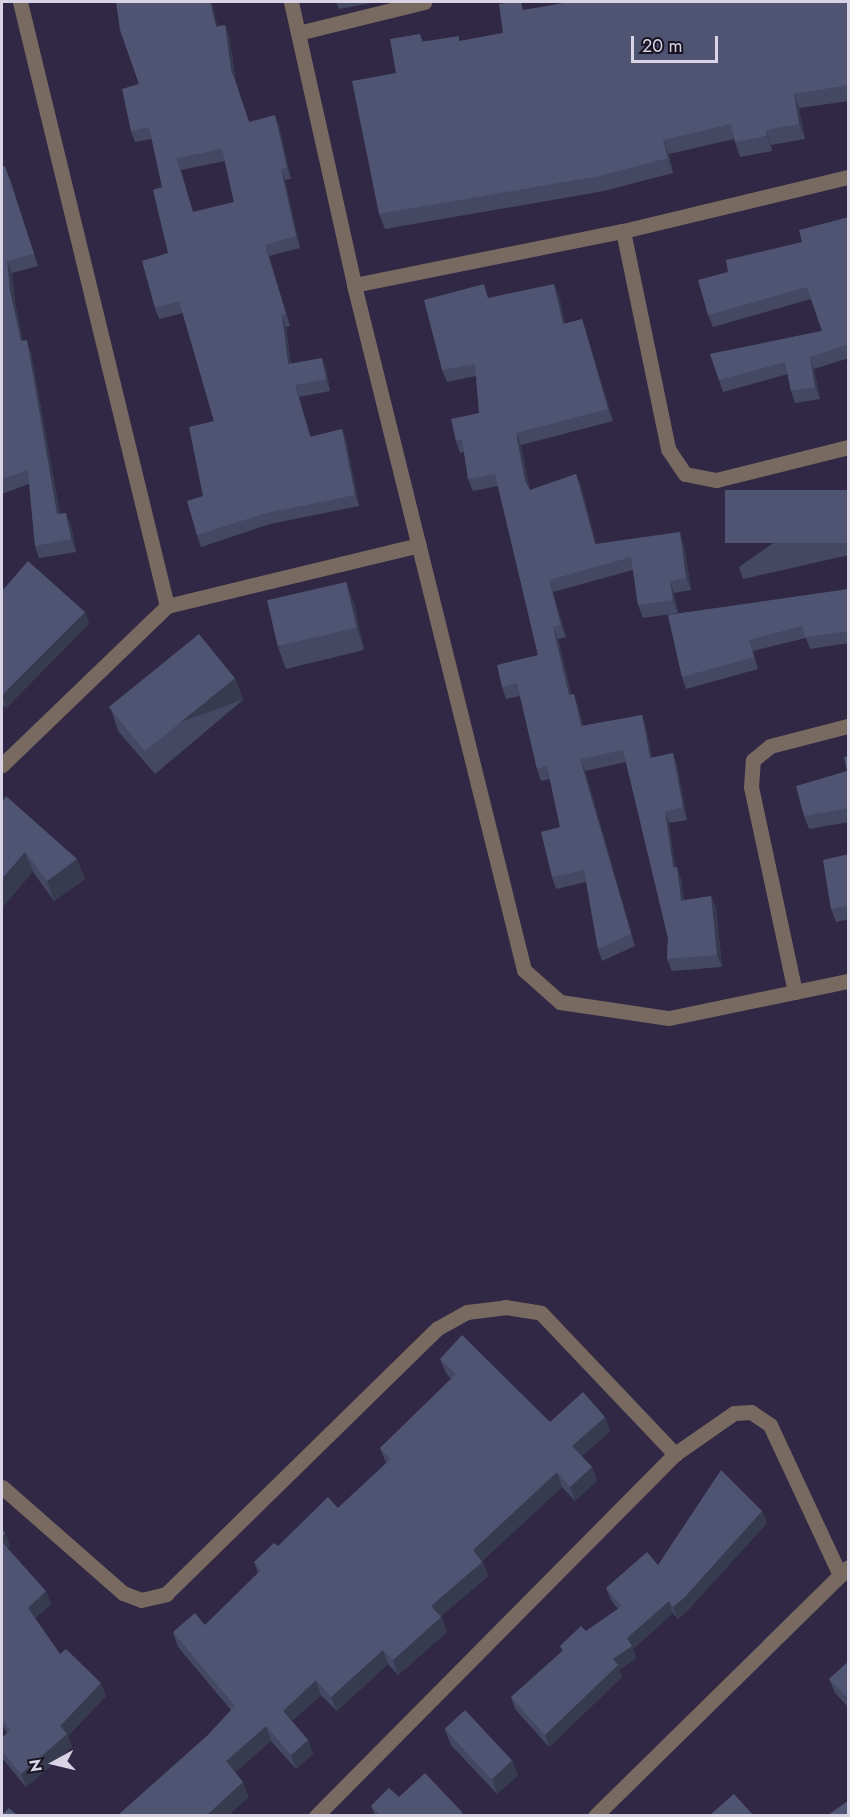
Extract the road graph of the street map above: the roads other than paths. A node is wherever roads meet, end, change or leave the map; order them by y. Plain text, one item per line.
1 (20, 2) edge
2 (291, 2) edge
3 (424, 2) edge
4 (298, 33) junction
5 (849, 177) edge
6 (623, 231) junction
7 (354, 285) junction
8 (849, 447) edge
9 (419, 545) junction
10 (166, 606) junction
11 (849, 726) edge
12 (2, 765) edge
13 (849, 981) edge
14 (795, 992) junction
15 (675, 1454) junction
16 (2, 1486) edge
17 (844, 1571) edge
18 (316, 1815) edge
19 (596, 1815) edge

1 - 10 street
2 - 4 street
3 - 4 street
4 - 7 street
5 - 6 street
6 - 7 street
6 - 8 street
7 - 9 street
9 - 10 street
9 - 14 street
10 - 12 street
11 - 14 street
13 - 14 street
15 - 16 street
15 - 17 street
15 - 18 street
17 - 19 street

